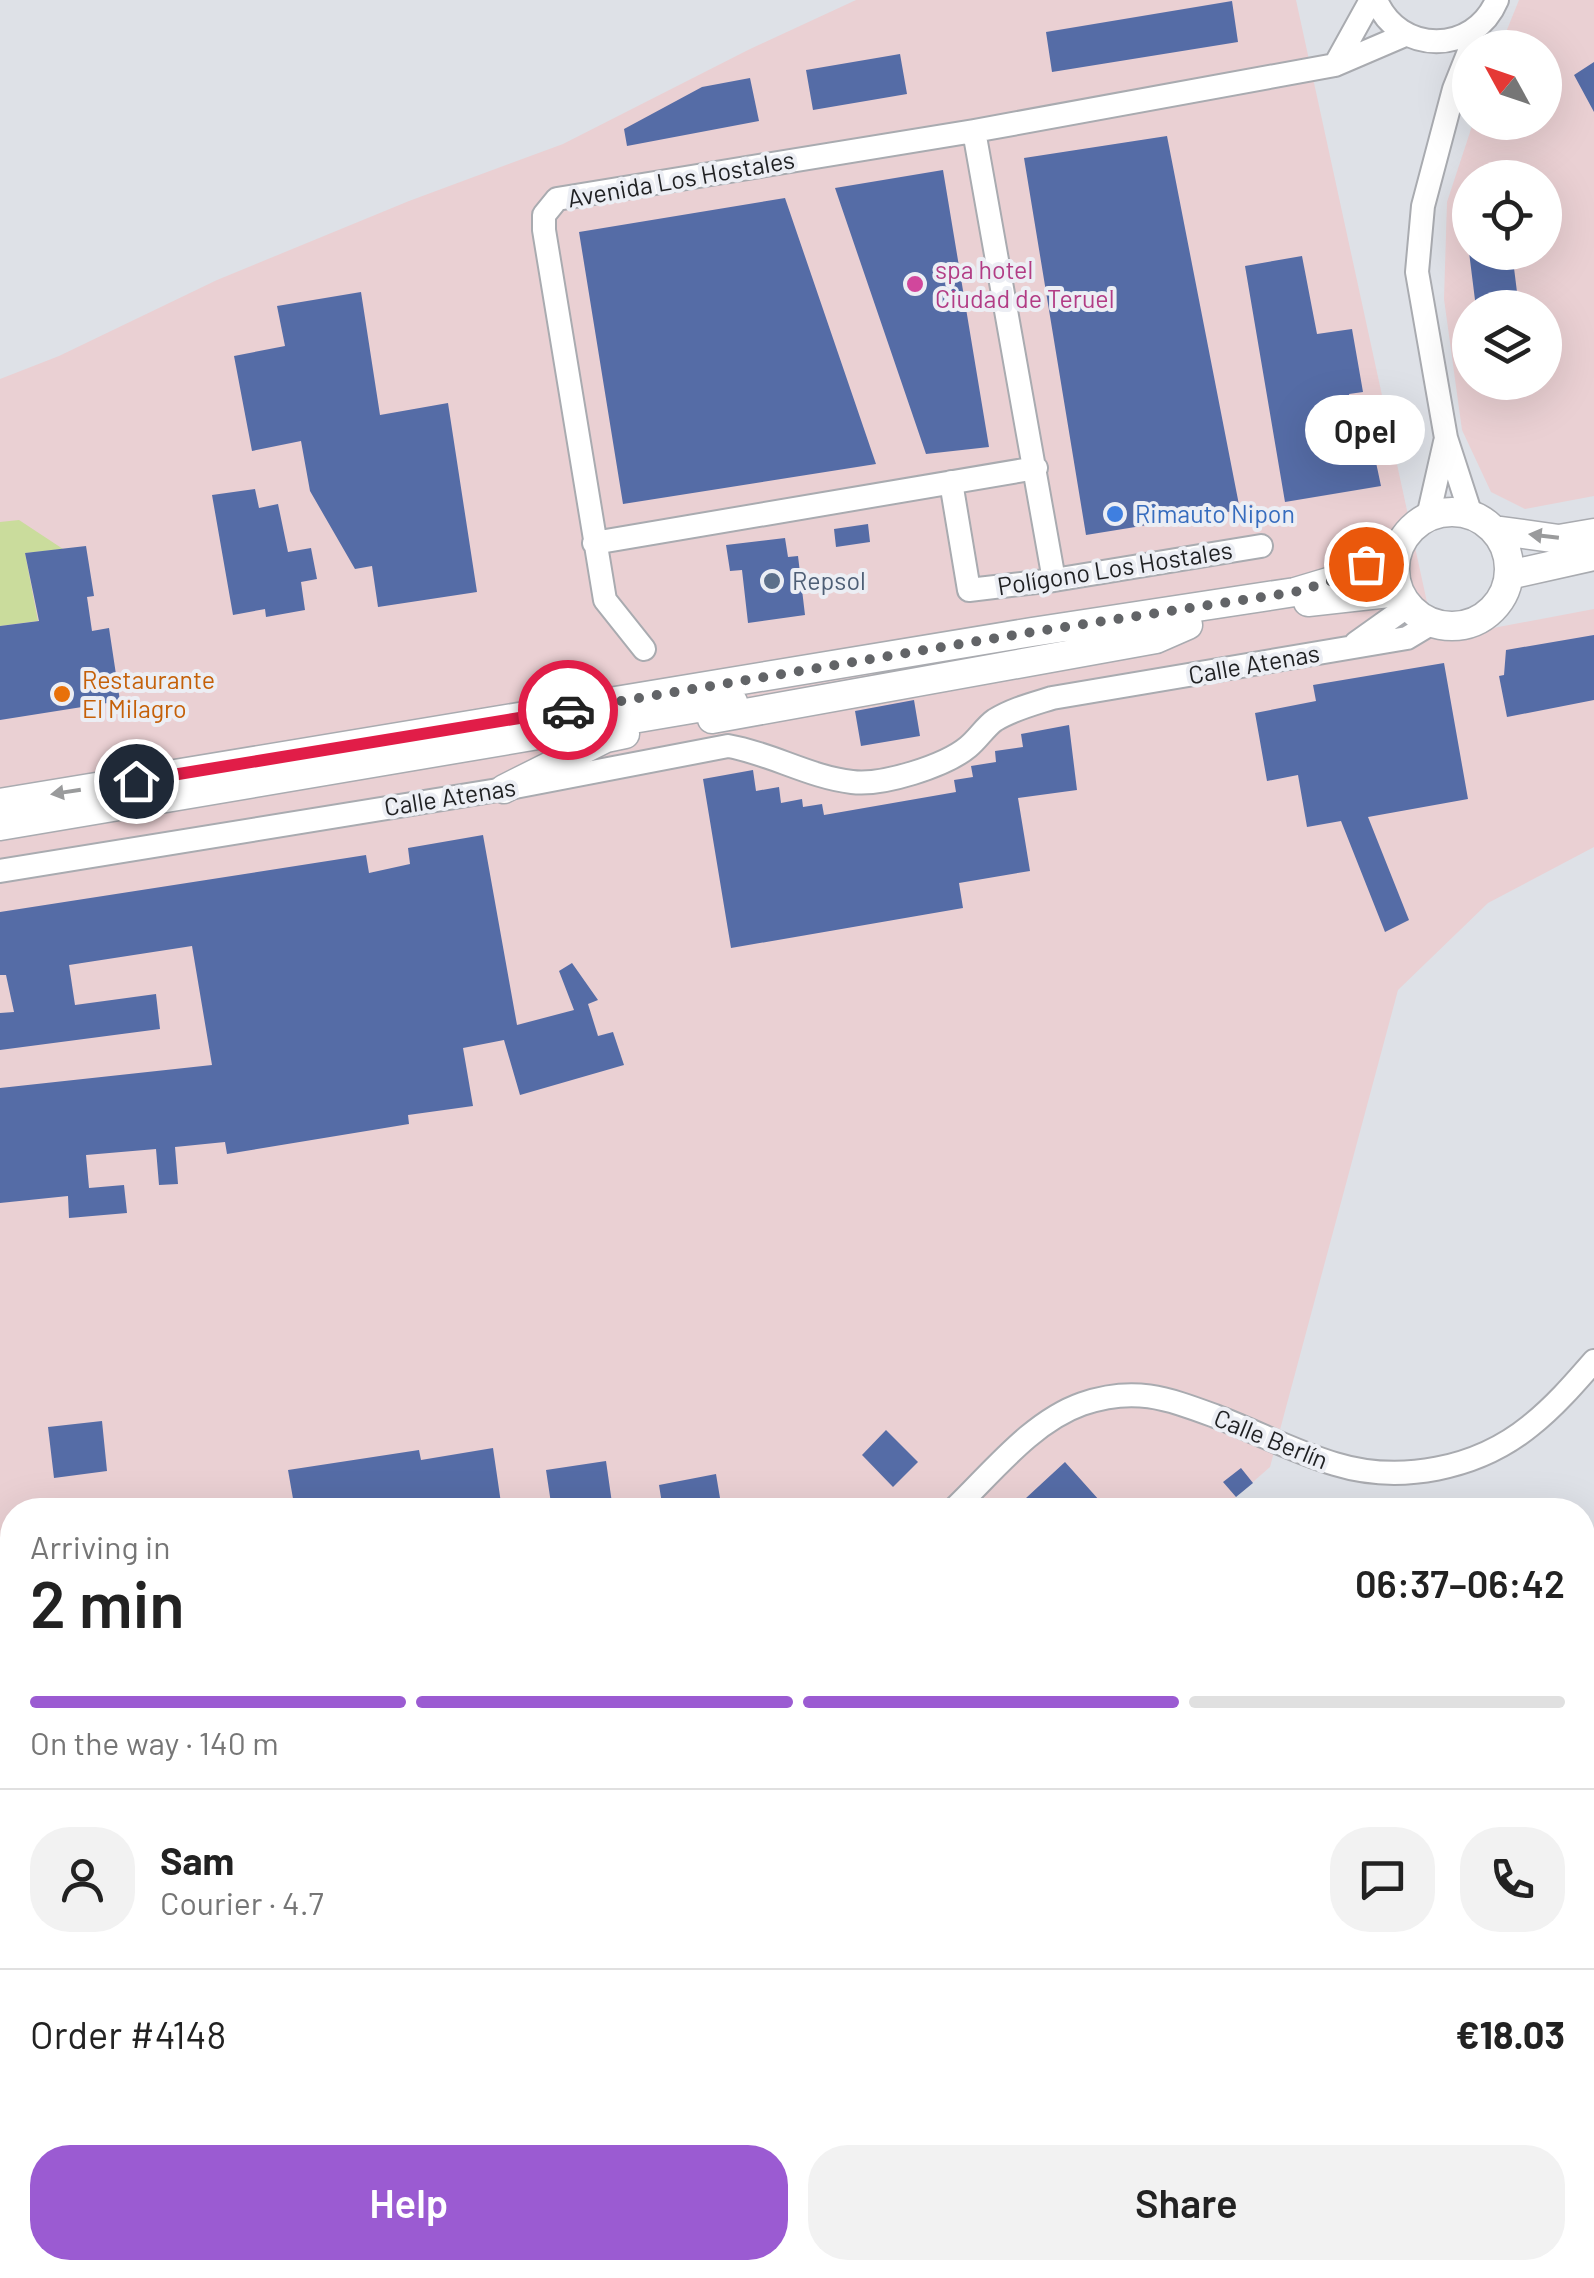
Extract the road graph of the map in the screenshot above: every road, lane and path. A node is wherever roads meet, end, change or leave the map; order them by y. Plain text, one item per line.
1 (1374, 0) edge
2 (1498, 0) edge
3 (1480, 30) edge
4 (1405, 34) junction
5 (1452, 40) edge
6 (1435, 43) junction
7 (1335, 65) junction
8 (1452, 84) edge
9 (1452, 97) edge
10 (974, 132) junction
11 (1446, 438) junction
12 (1036, 468) junction
13 (952, 482) junction
14 (1428, 517) junction
15 (1483, 523) junction
16 (1594, 533) edge
17 (594, 543) junction
18 (1261, 546) dead end
19 (1398, 549) junction
20 (1594, 556) edge
21 (1509, 575) junction
22 (1054, 580) junction
23 (1403, 599) junction
24 (1432, 623) junction
25 (1188, 624) junction
26 (1349, 648) junction
27 (644, 649) dead end
28 (504, 789) junction
29 (0, 803) edge
30 (0, 826) edge
31 (0, 871) edge
32 (1594, 1361) edge
33 (966, 1498) edge

1 - 4 street
1 - 7 street
2 - 3 street
4 - 6 street
4 - 7 street
5 - 6 street
6 - 8 street
7 - 10 street, Avenida Los Hostales
9 - 11 street
10 - 12 street
10 - 17 street, Avenida Los Hostales
11 - 14 street
11 - 15 street
12 - 13 street
12 - 22 street
13 - 17 street
13 - 22 street, Polígono Los Hostales
14 - 15 main road
14 - 19 main road
16 -> 15 main road
15 - 21 main road
17 - 27 street, Avenida Los Hostales
18 - 22 street, Polígono Los Hostales
19 - 23 main road
19 -> 29 main road
20 - 21 main road
21 - 24 main road
23 - 24 main road
23 - 25 main road
23 - 26 street, Calle Atenas
24 - 26 street, Calle Atenas
25 - 28 main road
25 - 30 main road
26 - 28 street, Calle Atenas
28 - 31 street, Calle Atenas
32 - 33 street, Calle Berlín

